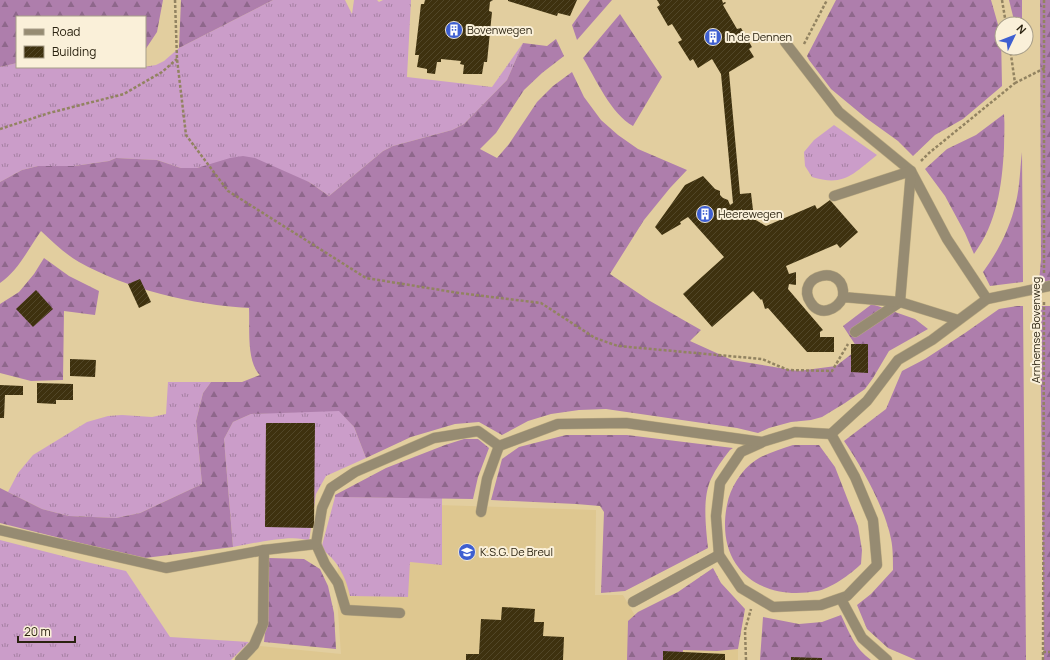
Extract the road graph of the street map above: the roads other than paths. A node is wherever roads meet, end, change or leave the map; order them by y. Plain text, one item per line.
1 (785, 42) dead end
2 (911, 171) junction
3 (834, 196) dead end
4 (1047, 286) edge
5 (843, 297) dead end
6 (988, 299) junction
7 (900, 302) junction
8 (958, 320) junction
9 (855, 332) road end
10 (831, 434) junction
11 (762, 442) junction
12 (499, 446) junction
13 (481, 512) dead end
14 (0, 530) edge
15 (316, 544) junction
16 (264, 550) junction
17 (719, 555) junction
18 (841, 598) junction
19 (633, 602) dead end
20 (400, 613) dead end
21 (240, 660) edge
22 (887, 660) edge

1 - 2 lane
2 - 3 lane
2 - 6 lane
2 - 7 lane
4 - 6 lane
5 - 7 lane
6 - 8 lane
7 - 8 lane
7 - 9 lane
8 - 10 lane
10 - 11 lane
10 - 18 lane
11 - 12 lane
11 - 17 lane
12 - 13 lane
12 - 15 lane
14 - 16 lane
15 - 16 lane
15 - 20 lane
16 - 21 lane
17 - 18 lane
17 - 19 lane
18 - 22 lane

